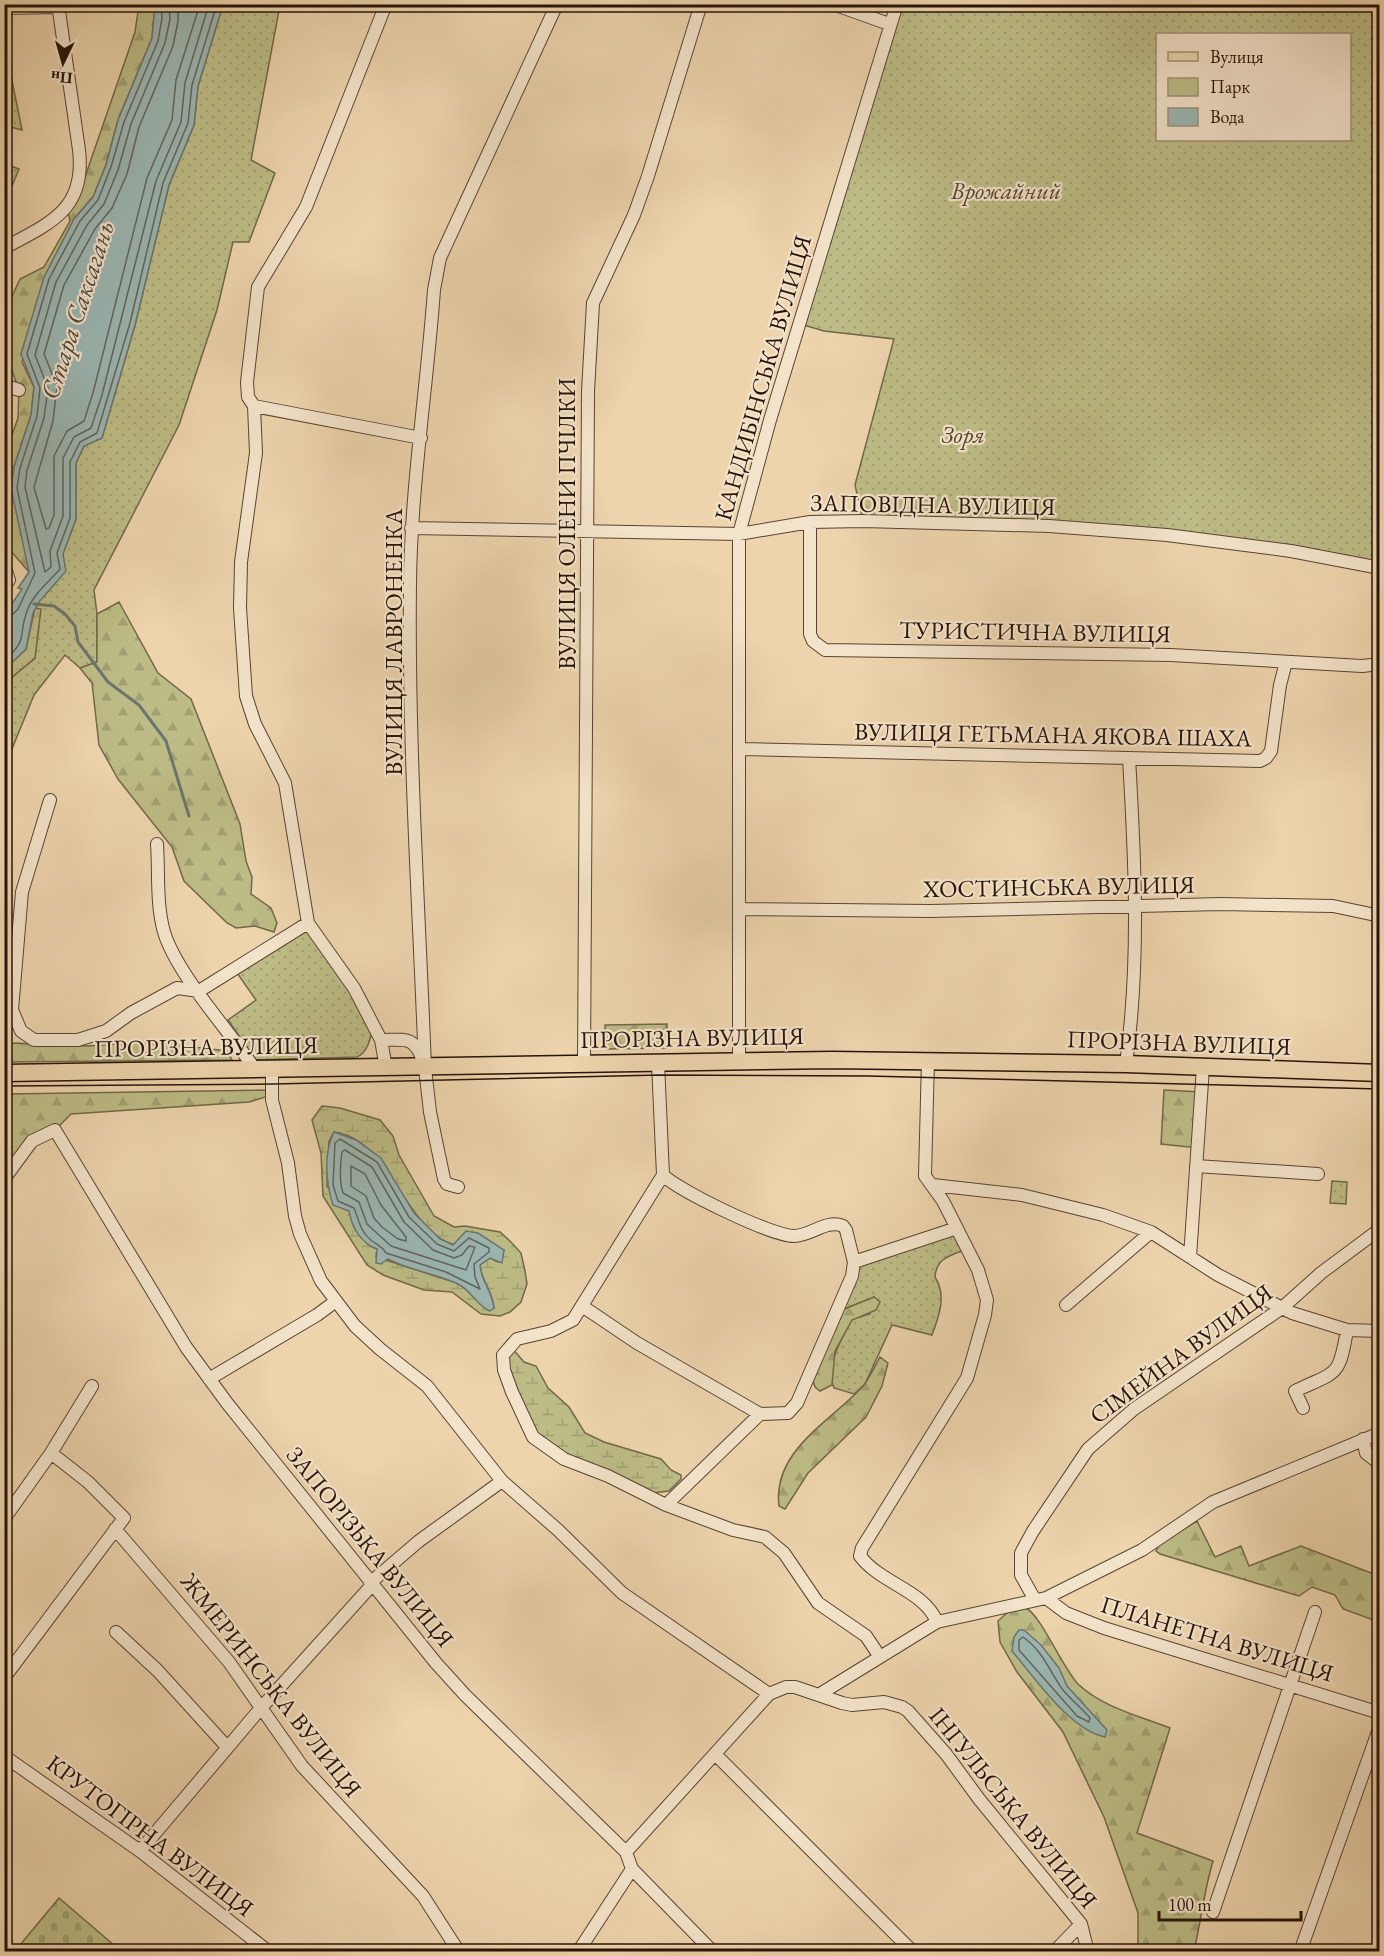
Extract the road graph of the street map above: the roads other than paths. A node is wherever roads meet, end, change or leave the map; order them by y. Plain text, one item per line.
1 (386, 4) edge
2 (557, 4) edge
3 (701, 4) edge
4 (833, 4) edge
5 (897, 4) edge
6 (58, 6) edge
7 (4, 8) edge
8 (889, 24) junction
9 (4, 248) edge
10 (4, 385) edge
11 (19, 390) dead end
12 (254, 406) junction
13 (421, 438) junction
14 (810, 522) junction
15 (411, 528) junction
16 (587, 532) junction
17 (739, 534) junction
18 (4, 564) edge
19 (1380, 568) edge
20 (4, 587) edge
21 (1286, 662) junction
22 (1380, 664) edge
23 (739, 750) junction
24 (1129, 758) junction
25 (50, 800) dead end
26 (158, 844) dead end
27 (1136, 905) junction
28 (739, 909) junction
29 (1380, 916) edge
30 (308, 923) junction
31 (198, 991) junction
32 (381, 1040) junction
33 (928, 1060) junction
34 (739, 1062) junction
35 (658, 1063) junction
36 (584, 1064) junction
37 (1126, 1064) junction
38 (1203, 1067) junction
39 (386, 1068) junction
40 (425, 1068) junction
41 (264, 1071) junction
42 (4, 1073) edge
43 (1380, 1073) edge
44 (1196, 1166) junction
45 (1318, 1174) dead end
46 (663, 1175) junction
47 (4, 1179) edge
48 (933, 1185) junction
49 (458, 1187) dead end
50 (957, 1228) junction
51 (1380, 1229) edge
52 (1151, 1232) junction
53 (1190, 1257) junction
54 (854, 1262) junction
55 (336, 1300) junction
56 (1066, 1305) dead end
57 (582, 1306) junction
58 (1282, 1308) junction
59 (1347, 1330) junction
60 (1380, 1331) edge
61 (208, 1379) junction
62 (92, 1386) dead end
63 (1303, 1408) dead end
64 (760, 1414) junction
65 (1380, 1433) edge
66 (1363, 1439) junction
67 (51, 1453) junction
68 (1380, 1464) edge
69 (502, 1481) junction
70 (666, 1505) junction
71 (4, 1519) edge
72 (115, 1529) junction
73 (371, 1584) junction
74 (1041, 1599) junction
75 (1315, 1612) dead end
76 (937, 1622) junction
77 (116, 1632) dead end
78 (880, 1657) junction
79 (4, 1678) edge
80 (1290, 1684) junction
81 (769, 1694) junction
82 (820, 1694) junction
83 (261, 1708) junction
84 (1380, 1713) edge
85 (1380, 1726) edge
86 (227, 1747) junction
87 (715, 1754) junction
88 (4, 1756) edge
89 (140, 1851) junction
90 (626, 1852) junction
91 (632, 1869) junction
92 (1213, 1912) dead end
93 (1081, 1924) junction
94 (269, 1952) edge
95 (459, 1952) edge
96 (578, 1952) edge
97 (713, 1952) edge
98 (913, 1952) edge
99 (1054, 1952) edge
100 (1088, 1952) edge
101 (1300, 1952) edge

1 - 12 street
2 - 13 street, ВУЛИЦЯ ЛАВРОНЕНКА
3 - 16 street, ВУЛИЦЯ ОЛЕНИ ПЧІЛКИ
4 - 8 street
5 - 8 street, КАНДИБІНСЬКА ВУЛИЦЯ
6 - 7 street
6 - 9 street
8 - 17 street, КАНДИБІНСЬКА ВУЛИЦЯ
10 - 11 street
12 - 13 street
12 - 30 street
13 - 15 street, ВУЛИЦЯ ЛАВРОНЕНКА
14 - 17 street, ЗАПОВІДНА ВУЛИЦЯ
14 - 19 street, ЗАПОВІДНА ВУЛИЦЯ
14 - 21 street, ТУРИСТИЧНА ВУЛИЦЯ
15 - 16 street, ЗАПОВІДНА ВУЛИЦЯ
15 - 40 street, ВУЛИЦЯ ЛАВРОНЕНКА
16 - 17 street, ЗАПОВІДНА ВУЛИЦЯ
16 - 36 street, ВУЛИЦЯ ОЛЕНИ ПЧІЛКИ
17 - 23 street, КАНДИБІНСЬКА ВУЛИЦЯ
18 - 20 street
21 - 22 street, ТУРИСТИЧНА ВУЛИЦЯ
21 - 24 street, ВУЛИЦЯ ГЕТЬМАНА ЯКОВА ШАХА
23 - 24 street, ВУЛИЦЯ ГЕТЬМАНА ЯКОВА ШАХА
23 - 28 street, КАНДИБІНСЬКА ВУЛИЦЯ
24 - 27 street
25 - 31 street
26 - 31 street
27 - 28 street, ХОСТИНСЬКА ВУЛИЦЯ
27 - 29 street, ХОСТИНСЬКА ВУЛИЦЯ
27 - 37 street
28 - 34 street, КАНДИБІНСЬКА ВУЛИЦЯ
30 - 31 street
30 - 32 street
31 - 41 street
32 - 39 street
32 - 40 street
33 - 34 main road, ПРОРІЗНА ВУЛИЦЯ
33 - 37 main road, ПРОРІЗНА ВУЛИЦЯ
33 - 48 street
34 - 35 main road, ПРОРІЗНА ВУЛИЦЯ
35 - 36 main road, ПРОРІЗНА ВУЛИЦЯ
35 - 46 street
36 - 40 main road, ПРОРІЗНА ВУЛИЦЯ
37 - 38 main road, ПРОРІЗНА ВУЛИЦЯ
38 - 43 main road, ПРОРІЗНА ВУЛИЦЯ
38 - 44 street
39 - 40 main road, ПРОРІЗНА ВУЛИЦЯ
39 - 41 main road, ПРОРІЗНА ВУЛИЦЯ
40 - 49 street, ВУЛИЦЯ ЛАВРОНЕНКА
41 - 42 main road, ПРОРІЗНА ВУЛИЦЯ
41 - 55 street
44 - 45 street
44 - 53 street
46 - 54 street
46 - 57 street
47 - 61 street, ЗАПОРІЗЬКА ВУЛИЦЯ
48 - 50 street
48 - 52 street
50 - 54 street
50 - 76 street
51 - 58 street, СІМЕЙНА ВУЛИЦЯ
52 - 53 street
52 - 56 street
53 - 58 street
54 - 64 street
55 - 61 street
55 - 69 street
57 - 64 street
57 - 70 street
58 - 59 street
58 - 74 street, СІМЕЙНА ВУЛИЦЯ
59 - 60 street
59 - 63 street
61 - 73 street, ЗАПОРІЗЬКА ВУЛИЦЯ
62 - 67 street
64 - 70 street
65 - 66 street
66 - 68 street
66 - 74 street
67 - 71 street
67 - 72 street
69 - 73 street
69 - 81 street
70 - 78 street
72 - 79 street
72 - 83 street, ЖМЕРИНСЬКА ВУЛИЦЯ
73 - 83 street
73 - 90 street, ЗАПОРІЗЬКА ВУЛИЦЯ
74 - 76 street
74 - 80 street, ПЛАНЕТНА ВУЛИЦЯ
75 - 80 street
76 - 78 street
77 - 86 street
78 - 82 street
80 - 84 street, ПЛАНЕТНА ВУЛИЦЯ
80 - 92 street
81 - 82 street, ІНГУЛЬСЬКА ВУЛИЦЯ
81 - 87 street
82 - 93 street, ІНГУЛЬСЬКА ВУЛИЦЯ
83 - 86 street
83 - 95 street, ЖМЕРИНСЬКА ВУЛИЦЯ
85 - 101 street
86 - 89 street
87 - 90 street
87 - 98 street
88 - 89 street, КРУТОГІРНА ВУЛИЦЯ
89 - 94 street, КРУТОГІРНА ВУЛИЦЯ
90 - 91 street, ЗАПОРІЗЬКА ВУЛИЦЯ
91 - 96 street
91 - 97 street, ЗАПОРІЗЬКА ВУЛИЦЯ
93 - 99 street
93 - 100 street, ІНГУЛЬСЬКА ВУЛИЦЯ

